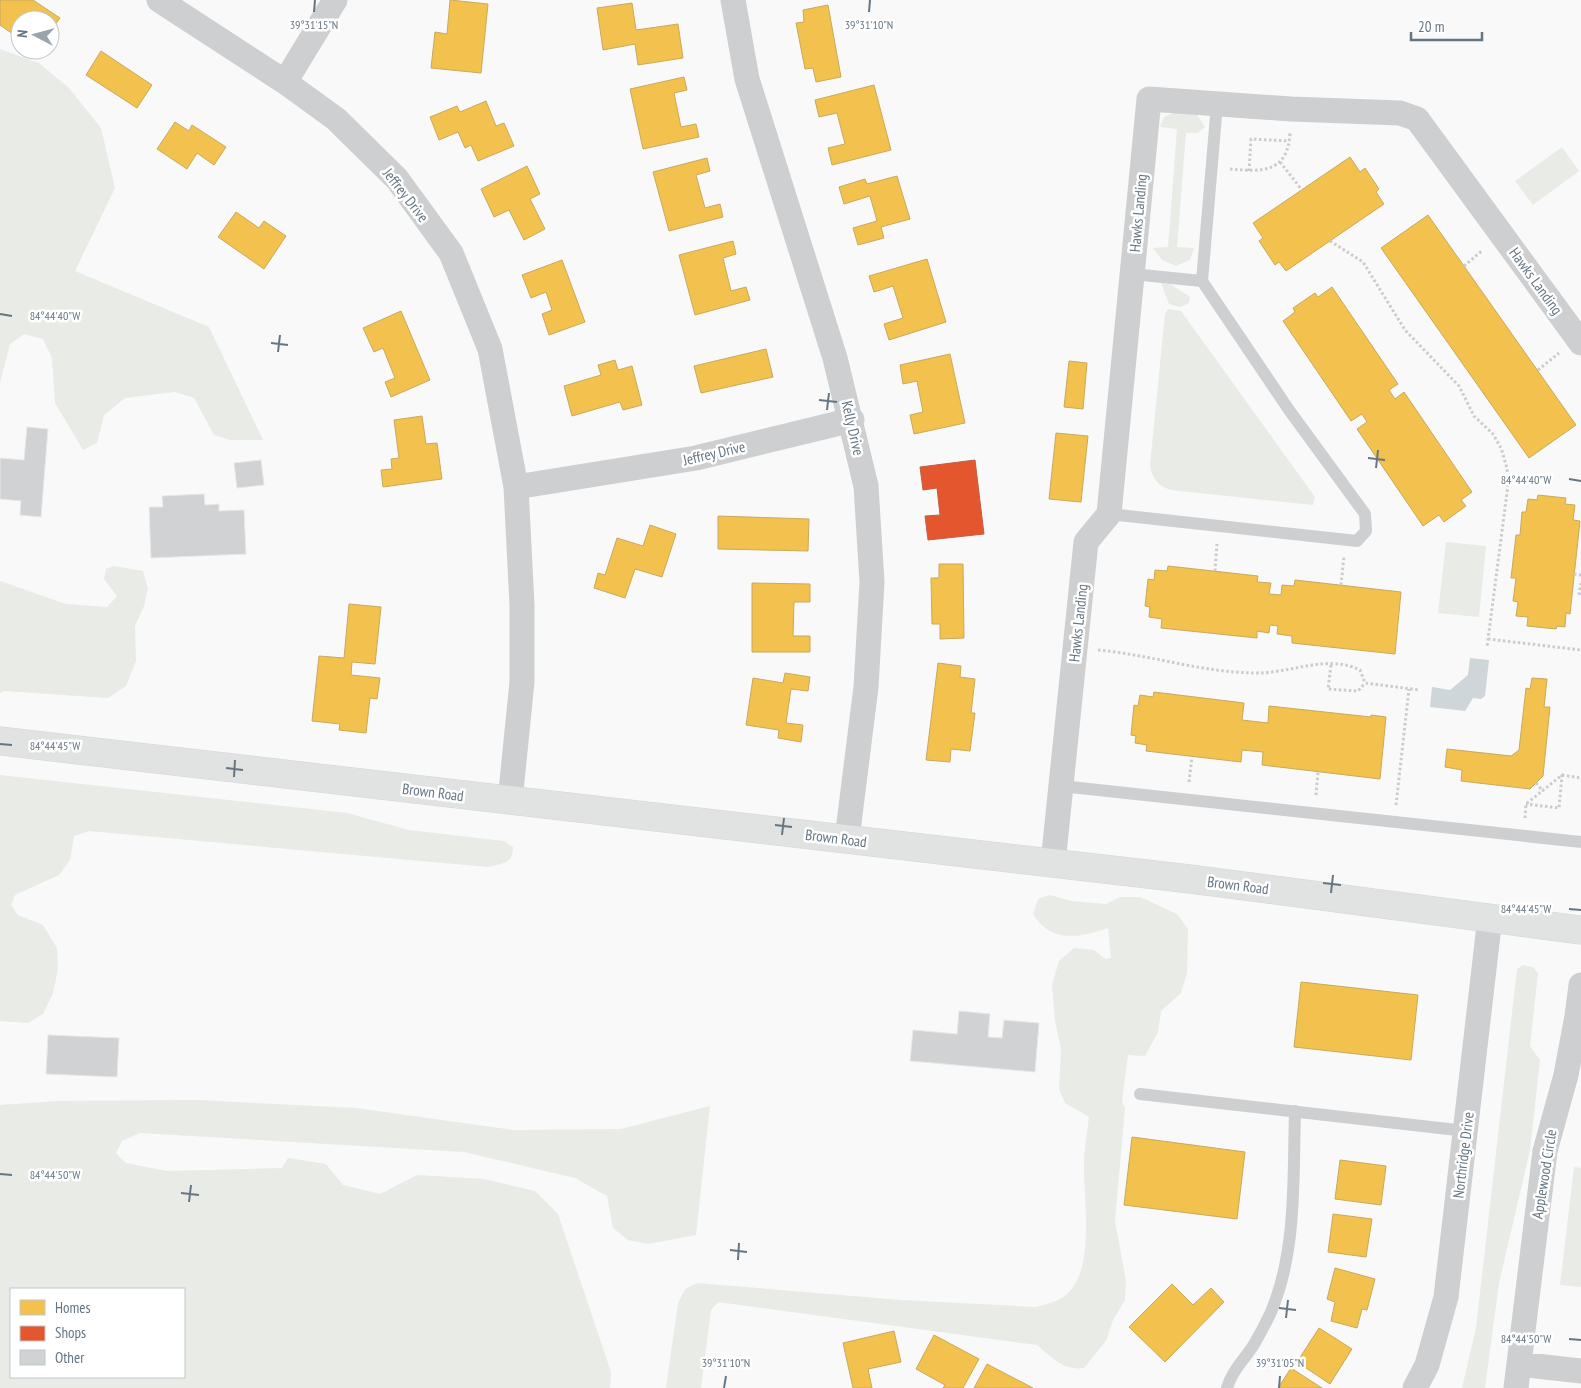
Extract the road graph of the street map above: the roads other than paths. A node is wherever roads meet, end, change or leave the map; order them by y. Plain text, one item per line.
1 (160, 0) edge
2 (335, 0) edge
3 (733, 0) edge
4 (285, 82) junction
5 (1217, 104) junction
6 (1132, 274) junction
7 (1202, 281) junction
8 (1581, 343) edge
9 (852, 420) junction
10 (516, 487) junction
11 (1109, 514) junction
12 (0, 741) edge
13 (1061, 786) junction
14 (510, 801) junction
15 (847, 840) junction
16 (1581, 842) edge
17 (1053, 863) junction
18 (1490, 917) junction
19 (1581, 930) edge
20 (1581, 985) edge
21 (1140, 1094) dead end
22 (1295, 1111) junction
23 (1466, 1131) junction
24 (1581, 1371) edge
25 (1518, 1376) edge
26 (1227, 1388) edge
27 (1415, 1388) edge

1 - 4 street, Jeffrey Drive
2 - 4 street
3 - 9 street, Kelly Drive
4 - 10 street, Jeffrey Drive
5 - 6 street, Hawks Landing
5 - 7 lane
5 - 8 street, Hawks Landing
6 - 7 lane
6 - 11 street, Hawks Landing
7 - 11 lane
9 - 10 street, Jeffrey Drive
9 - 15 street, Kelly Drive
10 - 14 street, Jeffrey Drive
11 - 13 street, Hawks Landing
12 - 14 street, Brown Road
13 - 16 lane
13 - 17 street, Hawks Landing
14 - 15 street, Brown Road
15 - 17 street, Brown Road
17 - 18 street, Brown Road
18 - 19 street, Brown Road
18 - 23 street, Northridge Drive
20 - 25 street, Applewood Circle
21 - 22 lane
22 - 23 lane
22 - 26 lane
23 - 27 street, Northridge Drive
24 - 25 street, Applewood Circle

